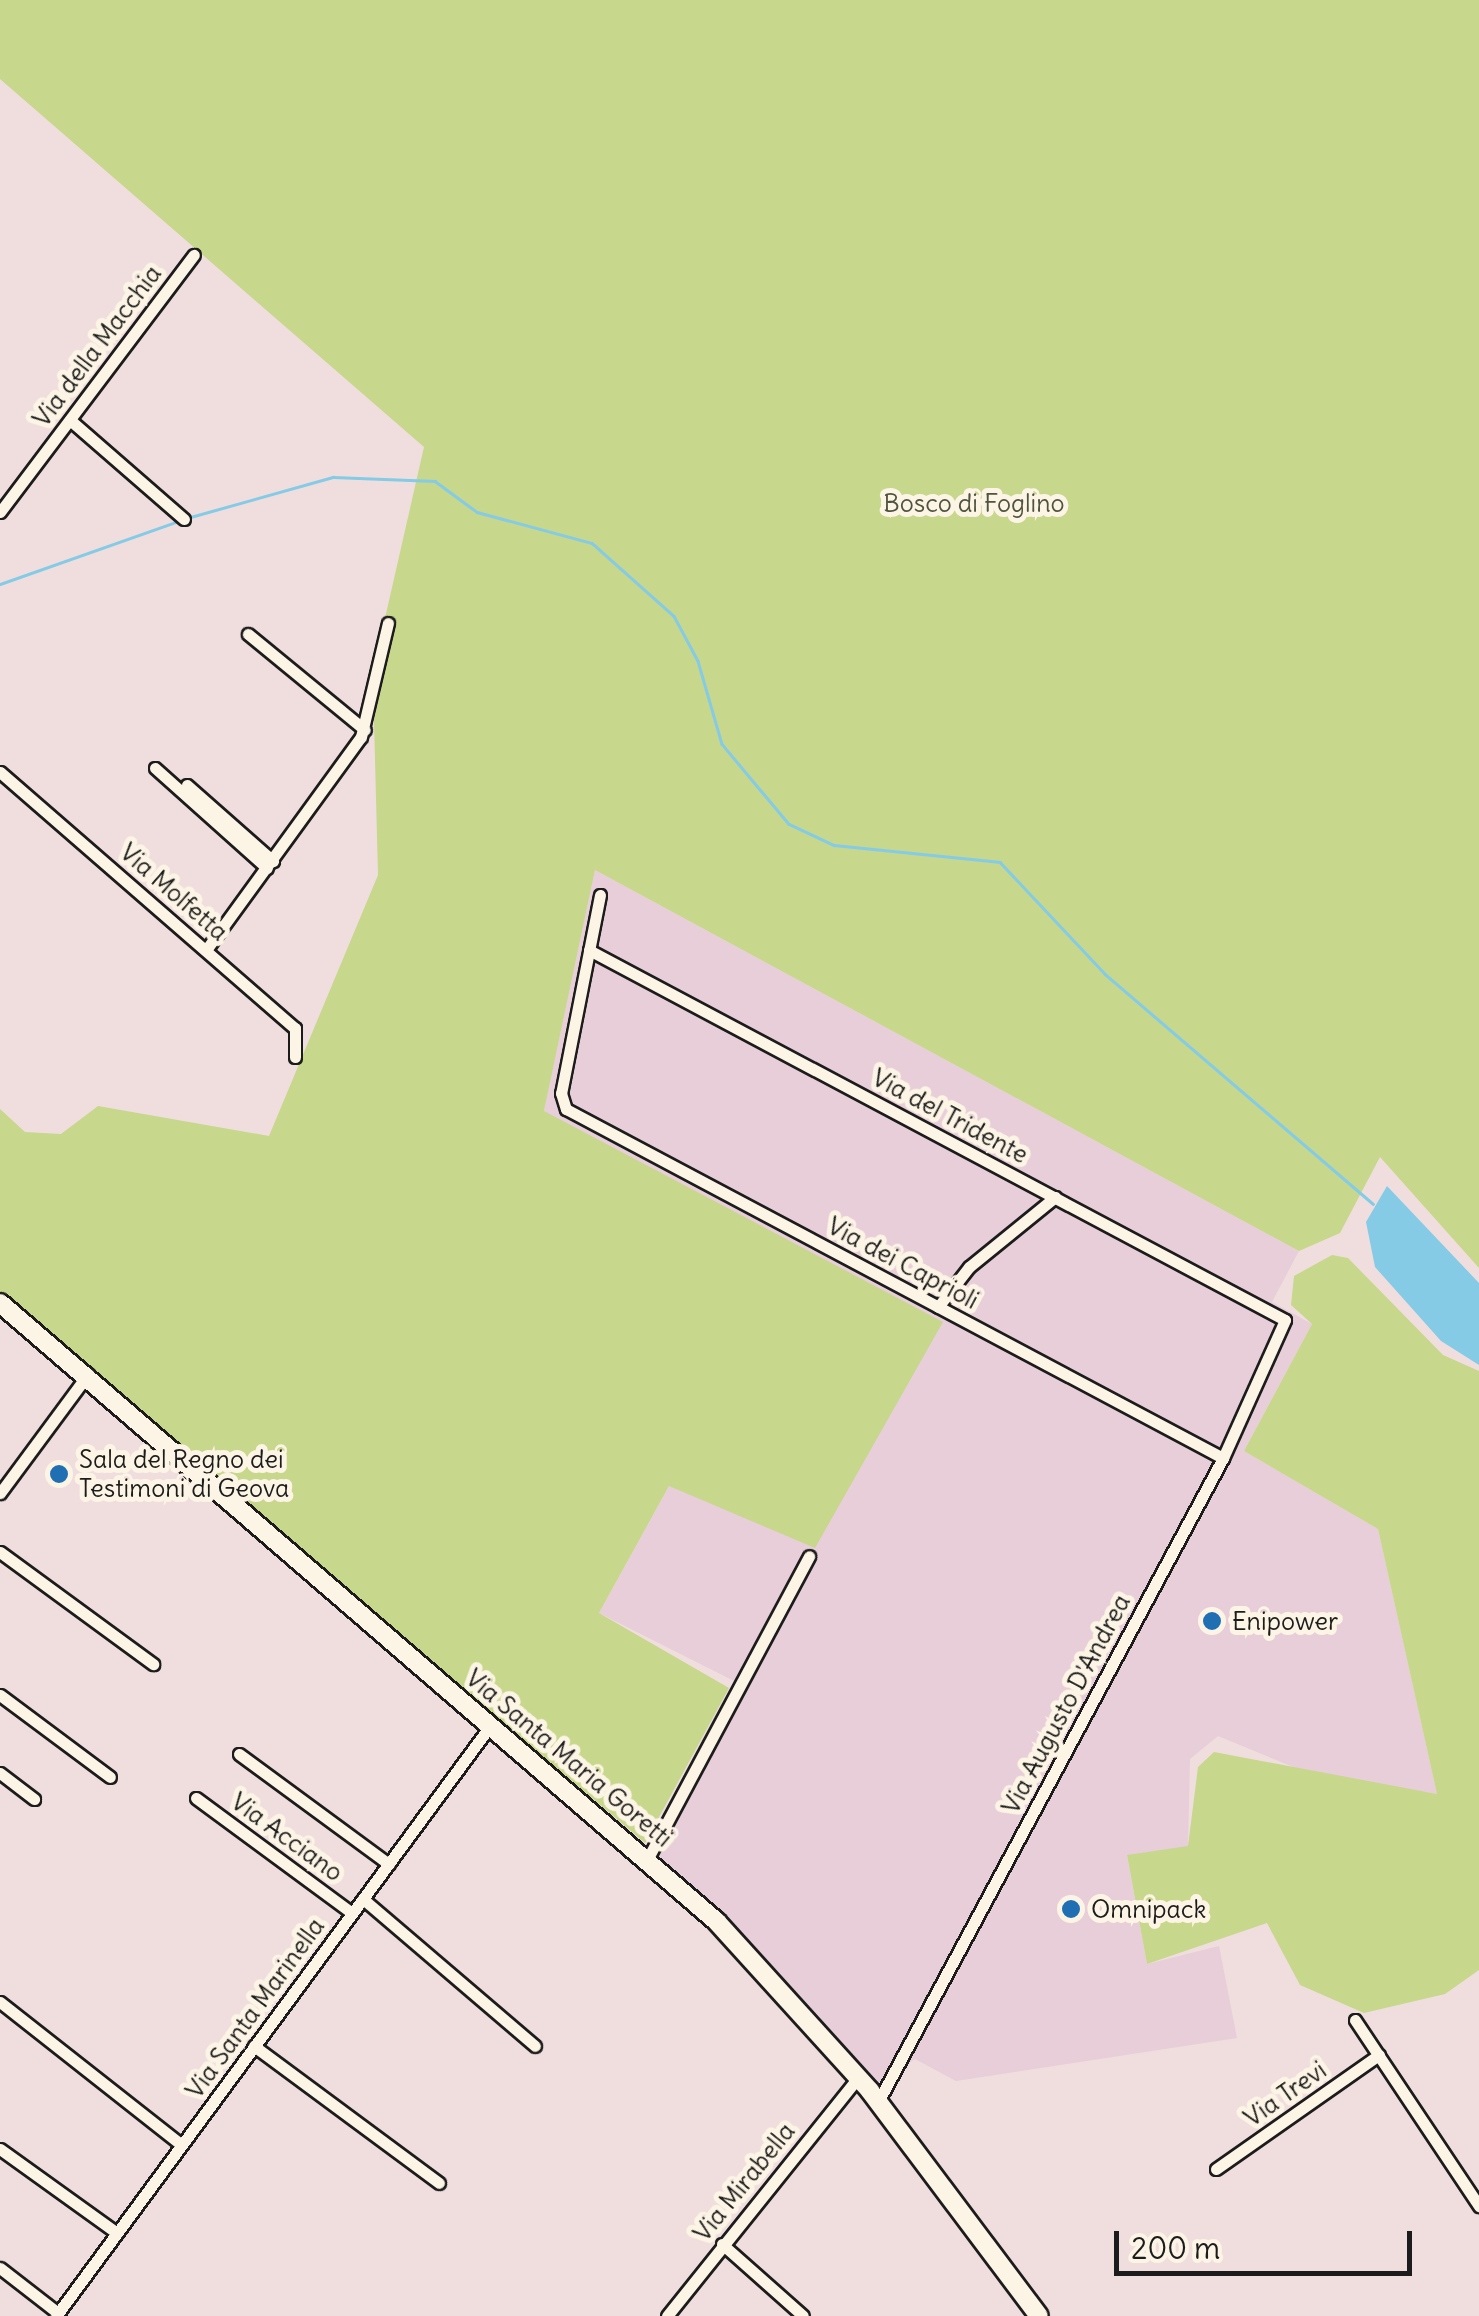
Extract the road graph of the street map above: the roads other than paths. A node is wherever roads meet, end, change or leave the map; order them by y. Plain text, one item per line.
1 (194, 255) dead end
2 (70, 420) junction
3 (0, 512) edge
4 (184, 519) dead end
5 (388, 623) dead end
6 (248, 634) dead end
7 (365, 730) junction
8 (155, 768) dead end
9 (0, 772) edge
10 (186, 785) dead end
11 (270, 864) junction
12 (600, 895) dead end
13 (206, 950) junction
14 (589, 950) junction
15 (294, 1056) dead end
16 (1055, 1197) junction
17 (938, 1307) junction
18 (3, 1312) edge
19 (1286, 1324) joint
20 (88, 1374) junction
21 (1223, 1458) junction
22 (0, 1493) edge
23 (0, 1552) edge
24 (809, 1556) dead end
25 (154, 1664) dead end
26 (0, 1695) edge
27 (490, 1726) junction
28 (238, 1754) dead end
29 (0, 1773) edge
30 (110, 1777) dead end
31 (196, 1798) dead end
32 (34, 1799) dead end
33 (648, 1858) junction
34 (389, 1864) junction
35 (362, 1899) junction
36 (352, 1914) junction
37 (0, 2002) edge
38 (1355, 2020) dead end
39 (254, 2046) junction
40 (535, 2046) dead end
41 (1379, 2056) junction
42 (858, 2078) junction
43 (878, 2102) junction
44 (182, 2144) junction
45 (0, 2149) edge
46 (1216, 2169) dead end
47 (439, 2183) dead end
48 (1479, 2206) edge
49 (117, 2234) junction
50 (722, 2244) junction
51 (0, 2268) edge
52 (57, 2314) edge
53 (667, 2316) edge
54 (803, 2316) edge
55 (1039, 2316) edge

1 - 2 street, Via della Macchia
2 - 3 street, Via della Macchia
2 - 4 street
5 - 7 street
6 - 7 street
7 - 11 street
8 - 11 street
9 - 13 street, Via Molfetta
10 - 11 street
11 - 13 street
12 - 14 street
13 - 15 street, Via Molfetta
14 - 16 street, Via del Tridente
14 - 17 street, Via dei Caprioli
16 - 17 street
16 - 19 street, Via del Tridente
17 - 21 street, Via dei Caprioli
18 - 20 main road, Via Santa Maria Goretti
19 - 21 street, Via Augusto D'Andrea
20 - 22 street
20 - 27 main road, Via Santa Maria Goretti
21 - 43 street, Via Augusto D'Andrea
23 - 25 street
24 - 33 street
26 - 30 street
27 - 33 main road, Via Santa Maria Goretti
27 - 34 street, Via Santa Marinella
28 - 34 street
29 - 32 street
31 - 36 street, Via Acciano
33 - 42 main road, Via Santa Maria Goretti
34 - 35 street, Via Santa Marinella
35 - 36 street, Via Santa Marinella
35 - 40 street
36 - 39 street, Via Santa Marinella
37 - 44 street
38 - 41 street
39 - 44 street, Via Santa Marinella
39 - 47 street
41 - 46 street, Via Trevi
41 - 48 street
42 - 43 main road, Via Santa Maria Goretti
42 - 50 street, Via Mirabella
43 - 55 main road, Via Santa Maria Goretti
44 - 49 street, Via Santa Marinella
45 - 49 street
49 - 52 street, Via Santa Marinella
50 - 53 street, Via Mirabella
50 - 54 street
51 - 52 street

